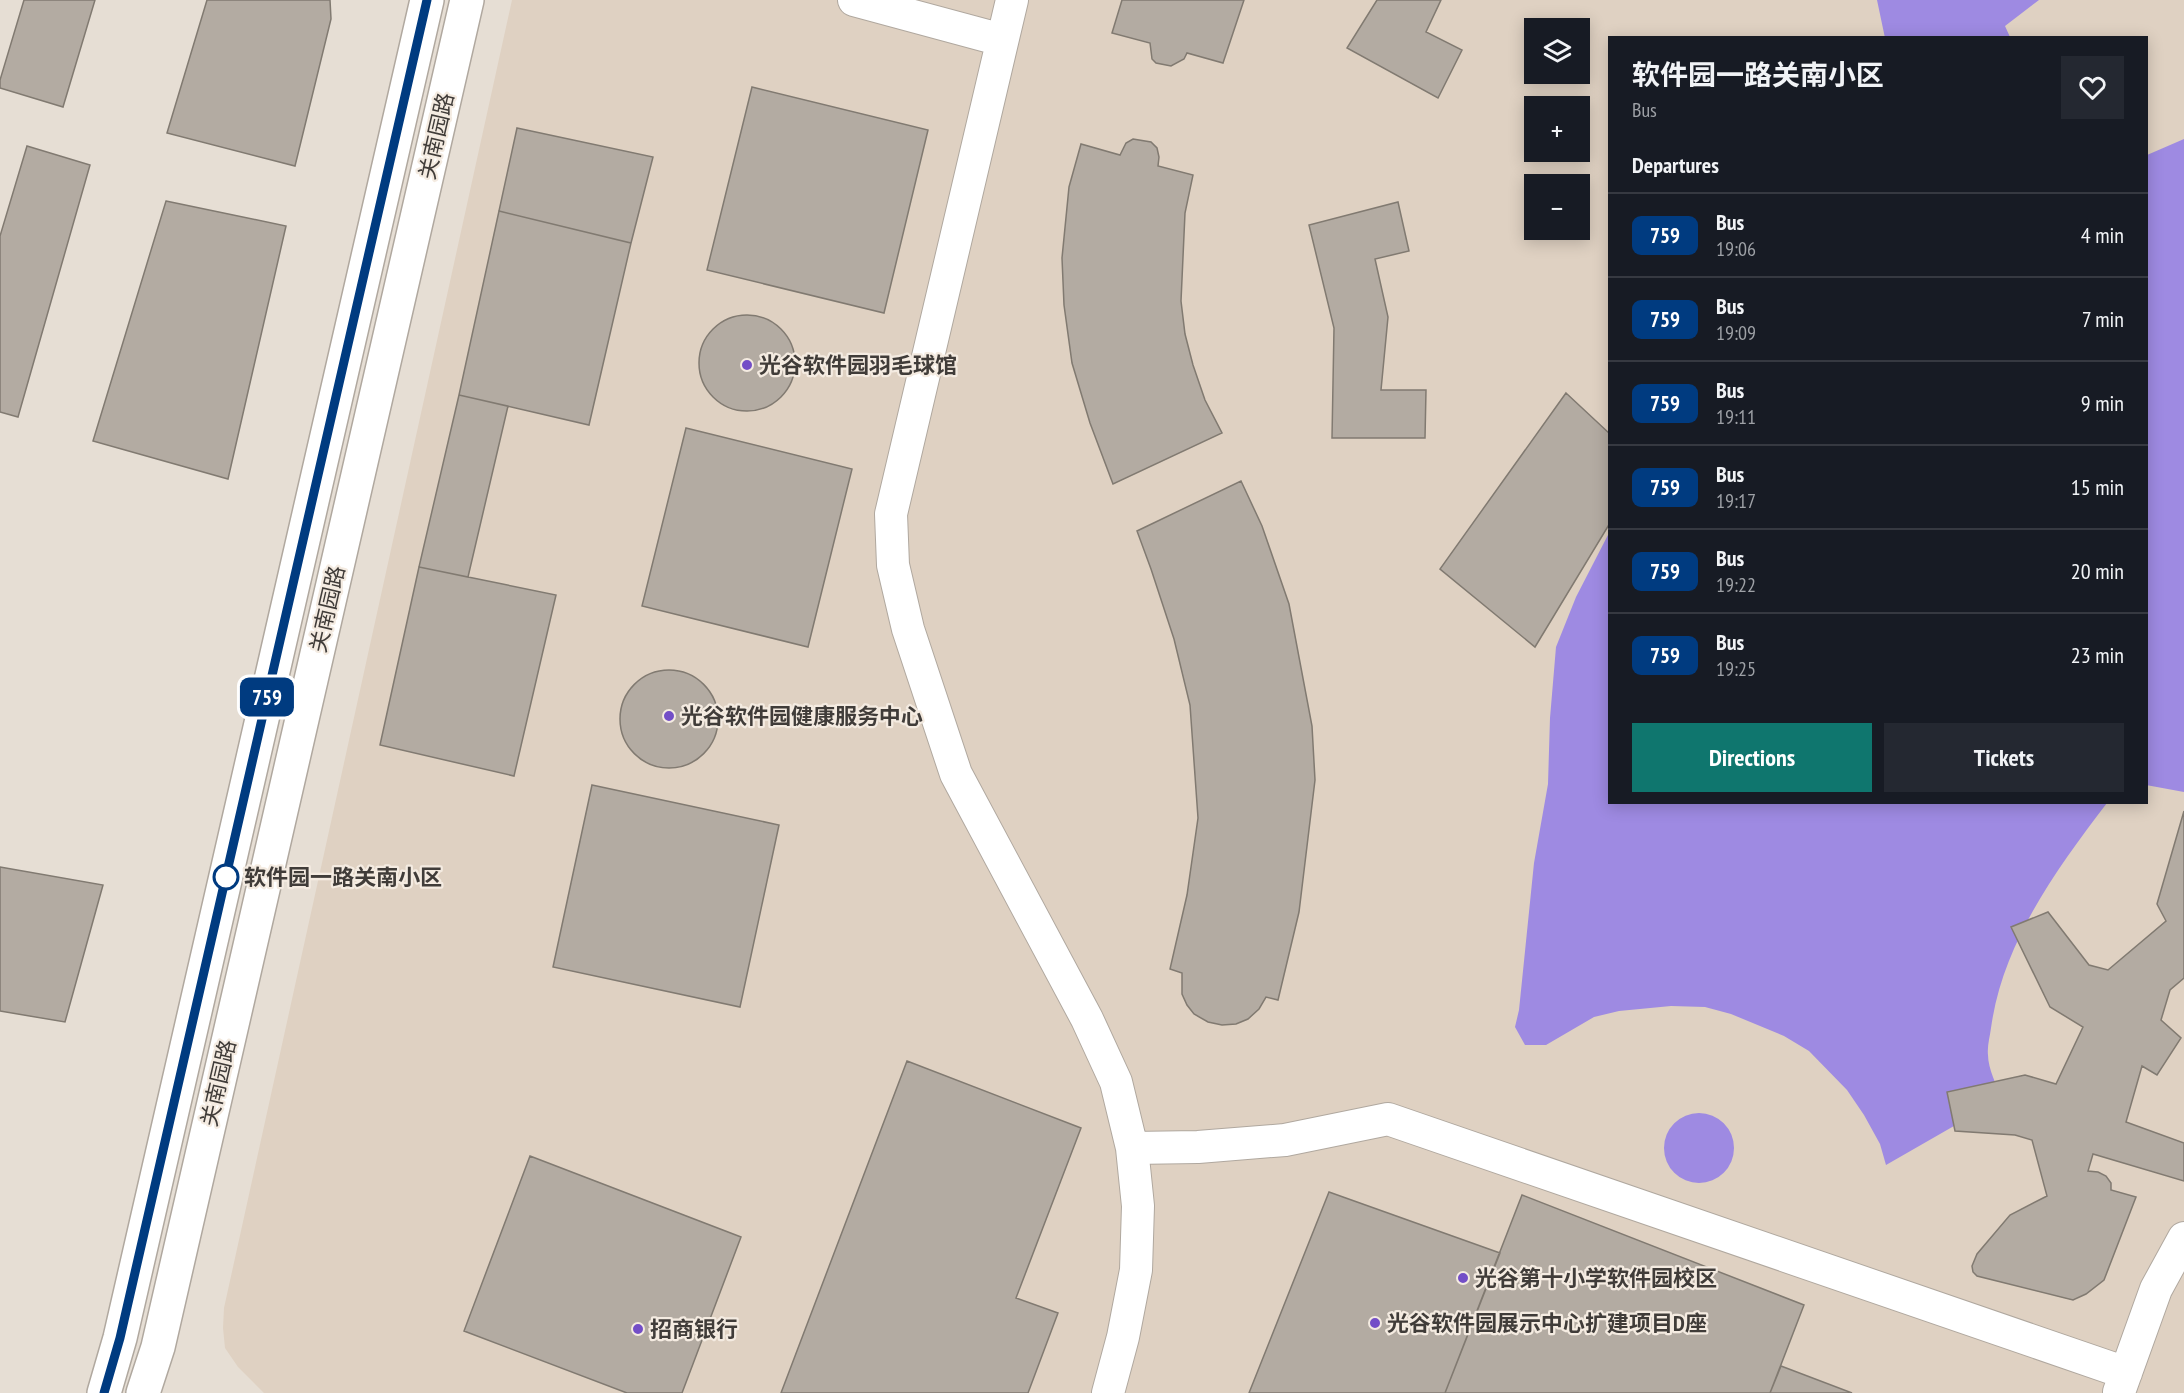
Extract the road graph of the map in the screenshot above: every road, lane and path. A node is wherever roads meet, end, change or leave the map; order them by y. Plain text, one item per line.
1 (427, 0) edge
2 (467, 0) edge
3 (854, 0) edge
4 (1012, 0) edge
5 (1002, 40) junction
6 (1132, 1148) junction
7 (2184, 1238) edge
8 (2123, 1383) edge
9 (104, 1393) edge
10 (143, 1393) edge
11 (1108, 1393) edge

1 - 9 main road, 关南园路
2 - 10 main road, 关南园路
3 - 5 street
4 - 5 street
5 - 6 street
6 - 8 street
6 - 11 street
7 - 8 street

